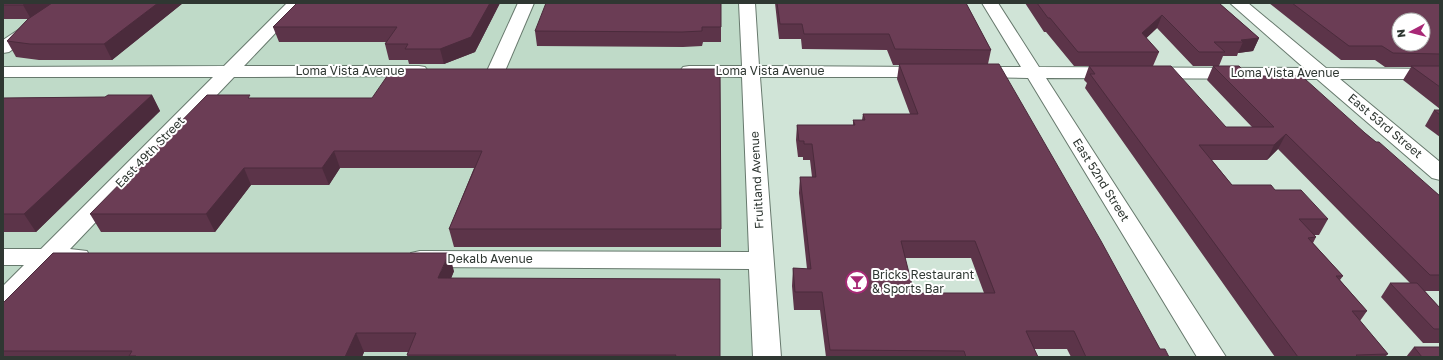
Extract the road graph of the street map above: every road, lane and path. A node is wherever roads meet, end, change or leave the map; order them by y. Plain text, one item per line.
1 (70, 3) edge
2 (296, 3) edge
3 (526, 3) edge
4 (747, 3) edge
5 (990, 3) edge
6 (1238, 3) edge
7 (3, 48) edge
8 (433, 71) edge
9 (496, 71) edge
10 (671, 71) edge
11 (750, 71) junction
12 (3, 72) edge
13 (229, 72) junction
14 (1034, 72) junction
15 (1323, 73) junction
16 (1440, 74) edge
17 (1440, 173) edge
18 (3, 256) edge
19 (47, 257) junction
20 (102, 257) edge
21 (402, 259) edge
22 (761, 261) junction
23 (3, 302) edge
24 (767, 357) edge
25 (1212, 357) edge

1 - 7 street
2 - 13 street, East 49th Street
3 - 9 street
4 - 11 street, Fruitland Avenue
5 - 14 street, East 52nd Street
6 - 15 street, East 53rd Street
8 - 13 street, Loma Vista Avenue
10 - 11 street, Loma Vista Avenue
11 - 14 street, Loma Vista Avenue
11 - 22 street, Fruitland Avenue
12 - 13 street, Loma Vista Avenue
13 - 19 street, East 49th Street
14 - 15 street, Loma Vista Avenue
14 - 25 street, East 52nd Street
15 - 16 street, Loma Vista Avenue
15 - 17 street, East 53rd Street
18 - 19 street
19 - 20 street
19 - 23 street, East 49th Street
21 - 22 street, Dekalb Avenue
22 - 24 street, Fruitland Avenue

